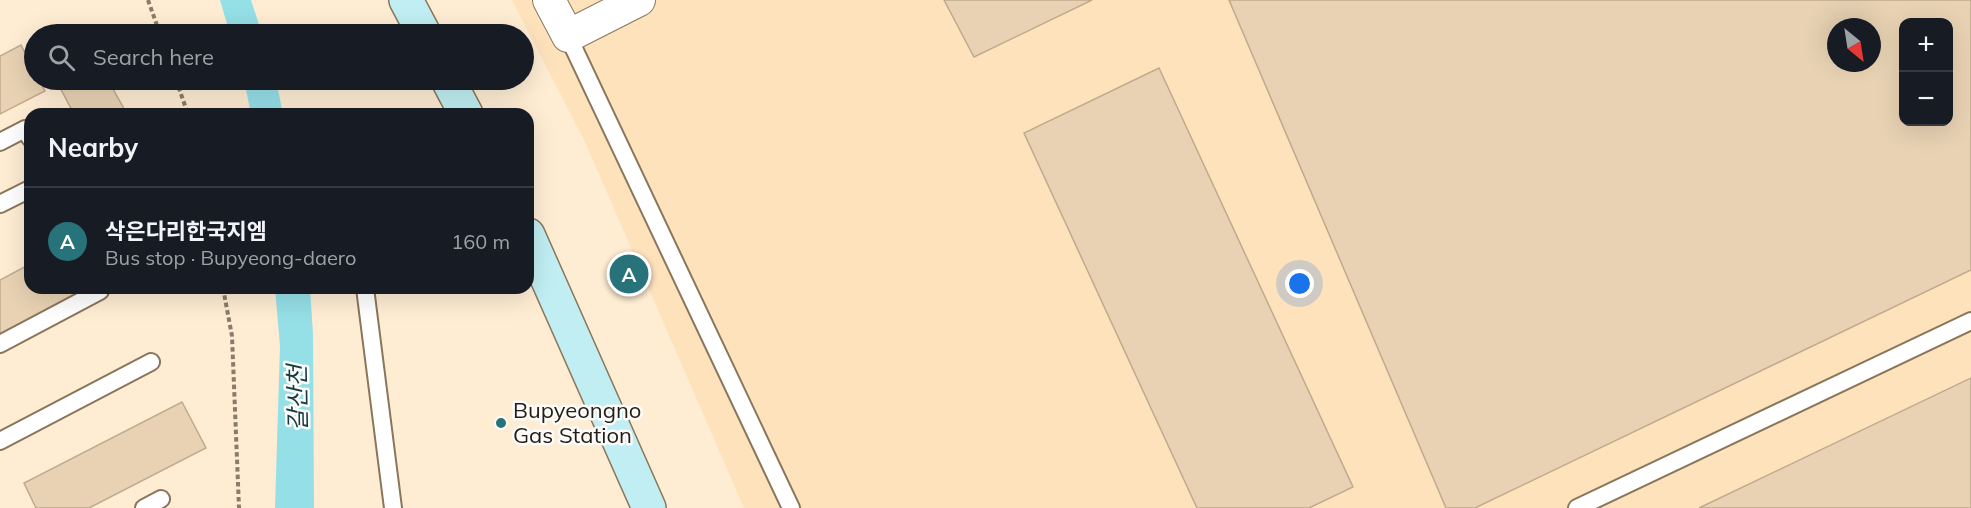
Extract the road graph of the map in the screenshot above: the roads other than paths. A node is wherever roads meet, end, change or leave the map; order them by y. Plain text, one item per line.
1 (406, 0) edge
2 (549, 0) edge
3 (639, 0) edge
4 (419, 24) edge
5 (568, 36) junction
6 (453, 90) edge
7 (463, 108) edge
8 (24, 129) edge
9 (0, 141) edge
10 (24, 192) edge
11 (0, 204) edge
12 (534, 249) edge
13 (94, 294) edge
14 (366, 294) edge
15 (1971, 321) edge
16 (0, 344) edge
17 (151, 362) dead end
18 (0, 441) edge
19 (161, 499) dead end
20 (144, 508) edge
21 (393, 508) edge
22 (649, 508) edge
23 (791, 508) edge
24 (1577, 508) edge

1 - 4 main road
2 - 5 street
3 - 5 street
5 - 23 lane
6 - 7 main road
8 - 9 lane
10 - 11 lane
12 - 22 main road
13 - 16 lane
14 - 21 lane
15 - 24 lane
17 - 18 lane
19 - 20 lane

